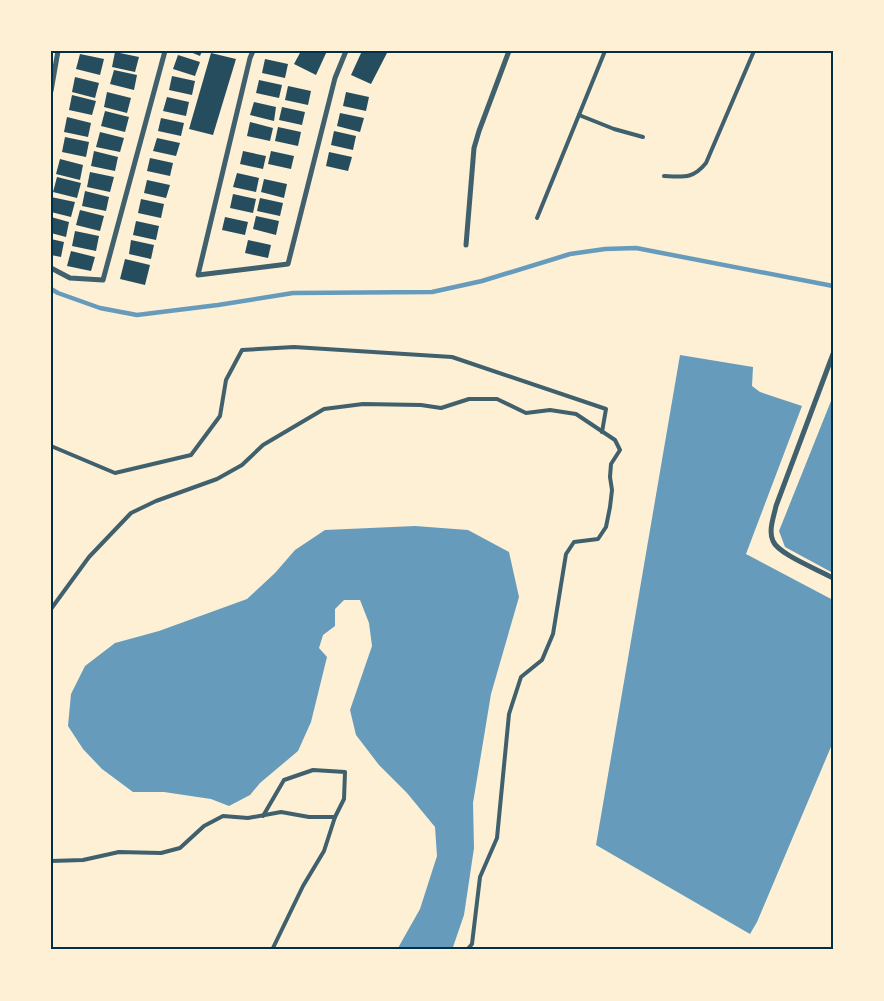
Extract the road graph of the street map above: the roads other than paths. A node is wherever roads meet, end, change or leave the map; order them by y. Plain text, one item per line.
1 (58, 51) edge
2 (165, 51) edge
3 (253, 51) edge
4 (346, 51) edge
5 (509, 51) edge
6 (605, 51) edge
7 (754, 51) edge
8 (51, 91) edge
9 (579, 115) junction
10 (643, 137) dead end
11 (664, 176) dead end
12 (537, 218) dead end
13 (466, 245) dead end
14 (51, 268) edge
15 (833, 354) edge
16 (602, 432) junction
17 (51, 446) edge
18 (833, 578) edge
19 (51, 608) edge
20 (262, 816) junction
21 (335, 816) junction
22 (51, 861) edge
23 (272, 950) edge
24 (467, 950) edge

1 - 8 street
2 - 14 street
3 - 4 street
5 - 13 street
6 - 9 lane
7 - 11 lane
9 - 10 lane
9 - 12 lane
15 - 18 street
16 - 17 lane
16 - 19 lane
16 - 24 lane
20 - 21 lane
20 - 21 lane
20 - 22 lane
21 - 23 lane

